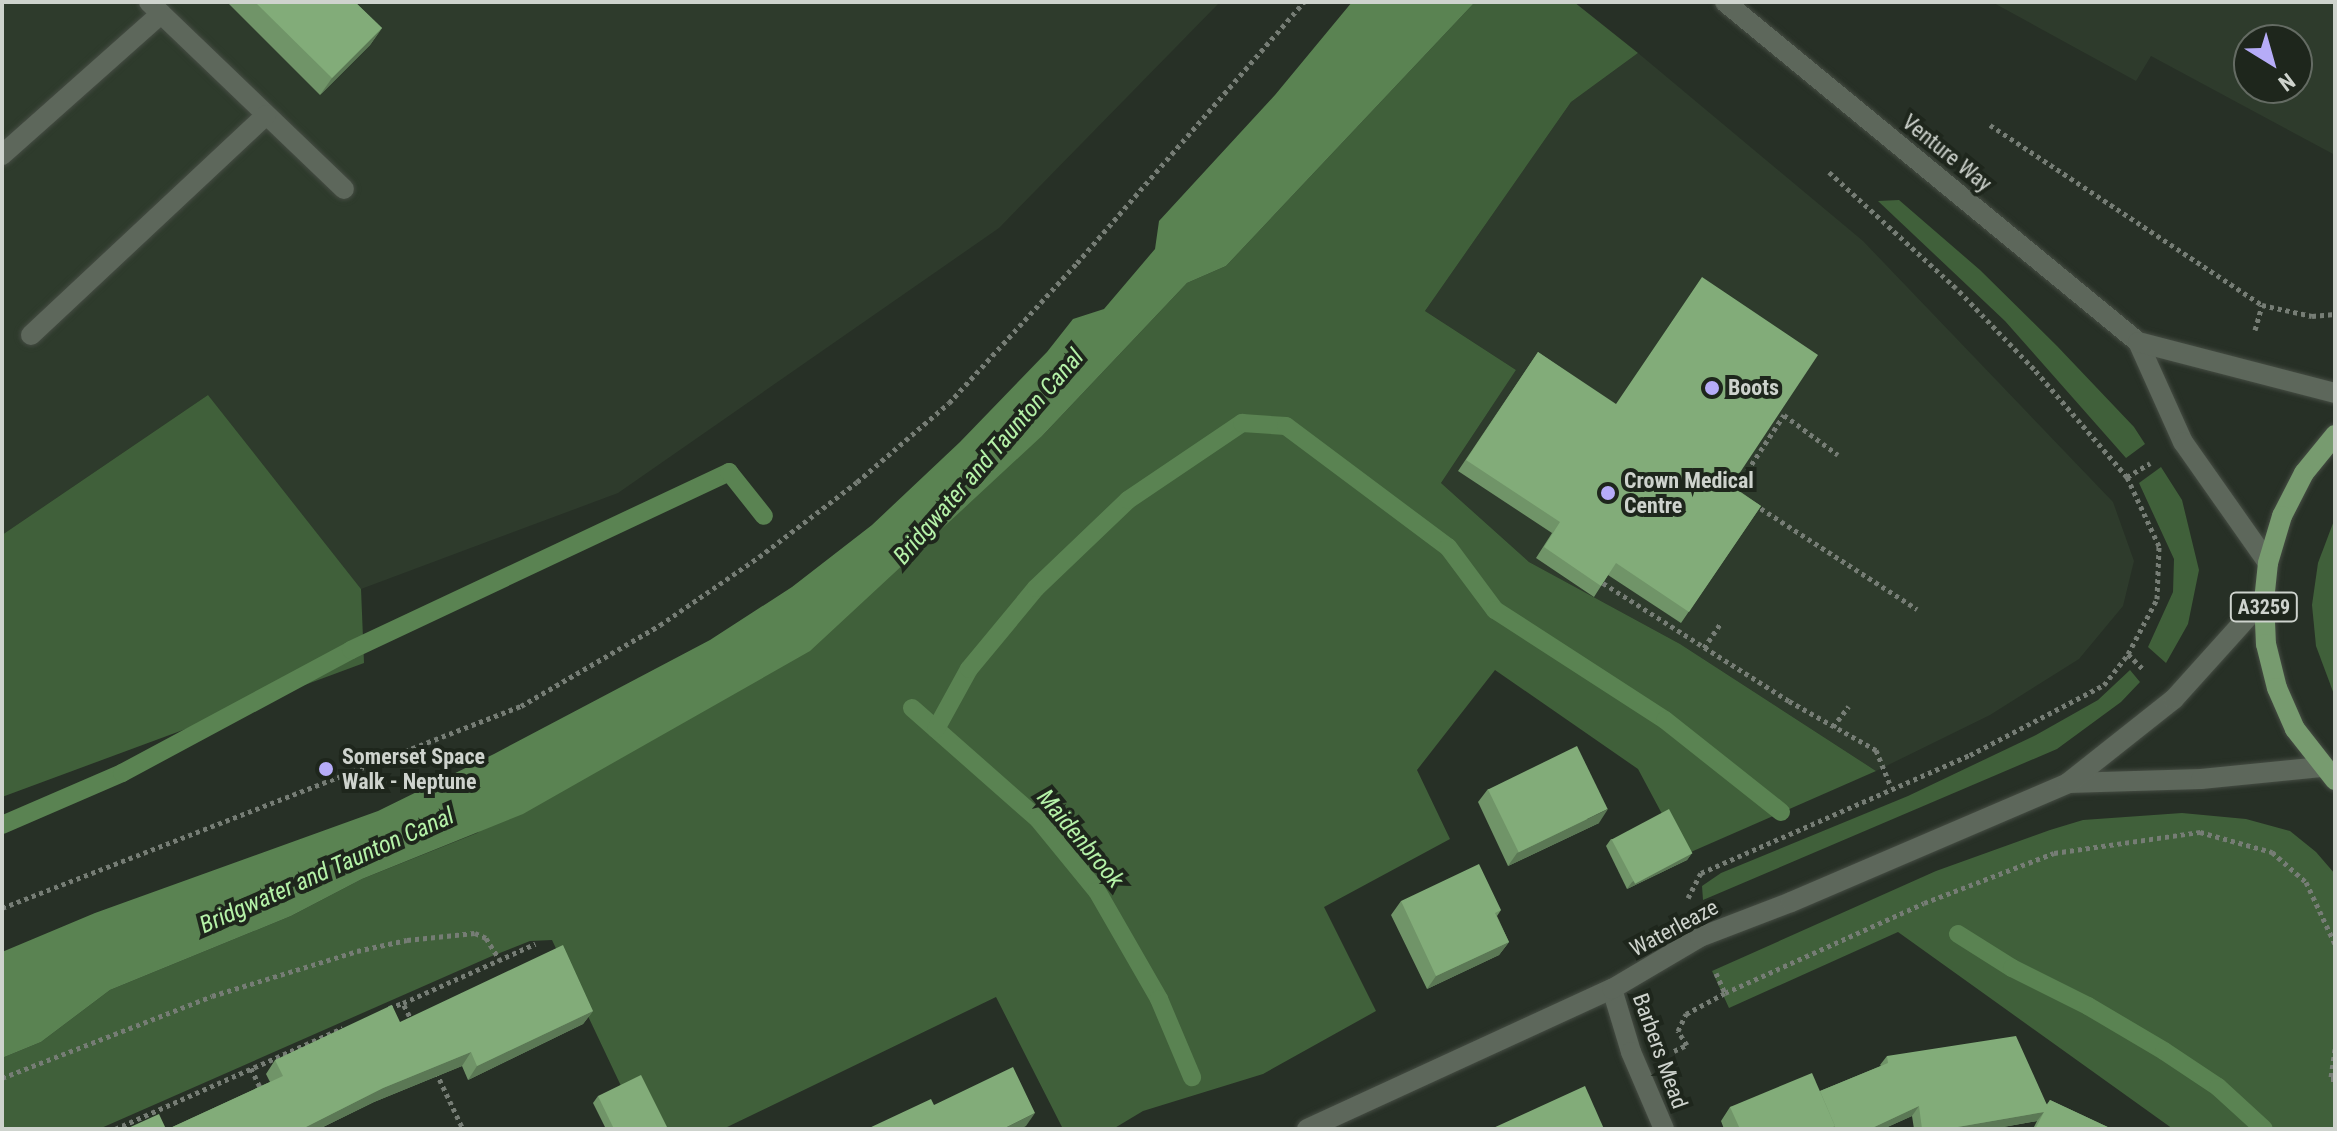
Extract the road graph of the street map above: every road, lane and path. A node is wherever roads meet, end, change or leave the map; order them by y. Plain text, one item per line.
1 (1304, 2) edge
2 (1725, 2) edge
3 (155, 8) edge
4 (266, 115) junction
5 (1990, 125) dead end
6 (2, 155) edge
7 (1829, 172) dead end
8 (344, 189) dead end
9 (2262, 305) junction
10 (2335, 314) edge
11 (31, 335) dead end
12 (2138, 342) junction
13 (2244, 367) junction
14 (2335, 393) edge
15 (2335, 435) edge
16 (1838, 455) dead end
17 (2268, 563) junction
18 (1603, 583) edge
19 (2264, 599) junction
20 (1917, 609) dead end
21 (1720, 624) dead end
22 (1704, 648) junction
23 (1849, 706) dead end
24 (1833, 727) junction
25 (2328, 773) edge
26 (2068, 783) junction
27 (1891, 787) junction
28 (2, 908) edge
29 (1700, 937) junction
30 (535, 944) dead end
31 (2335, 944) edge
32 (500, 960) junction
33 (1612, 989) junction
34 (1725, 993) junction
35 (403, 1003) junction
36 (375, 1014) edge
37 (348, 1026) edge
38 (416, 1031) edge
39 (2335, 1049) edge
40 (430, 1059) edge
41 (1637, 1065) junction
42 (251, 1068) junction
43 (2, 1078) edge
44 (2335, 1079) edge
45 (269, 1106) edge
46 (115, 1129) edge
47 (463, 1129) edge
48 (1307, 1129) edge
49 (1664, 1129) edge

1 - 28 path
2 - 12 street, Venture Way
3 - 4 street
3 - 6 street
4 - 8 street
4 - 11 street
5 - 9 path
7 - 27 path
9 - 10 path
9 - 13 path
12 - 13 street, Venture Way
12 - 17 street, Venture Way
13 - 14 street, Venture Way
15 - 17 main road, A3259
16 - 20 path
17 - 19 main road, A3259
18 - 22 path
19 - 25 main road, A3259
19 - 26 street, Waterleaze
21 - 22 path
22 - 24 path
23 - 24 path
24 - 27 path
25 - 26 street, Waterleaze
26 - 29 street, Waterleaze
27 - 29 path
29 - 33 street, Waterleaze
29 - 34 path
30 - 32 path
31 - 34 path
32 - 35 path
32 - 43 path
33 - 41 street, Barbers Mead
33 - 48 street, Waterleaze
34 - 41 path
35 - 36 path
35 - 38 path
37 - 42 path
39 - 44 path
40 - 47 path
41 - 49 street, Barbers Mead
42 - 45 path
42 - 46 path

